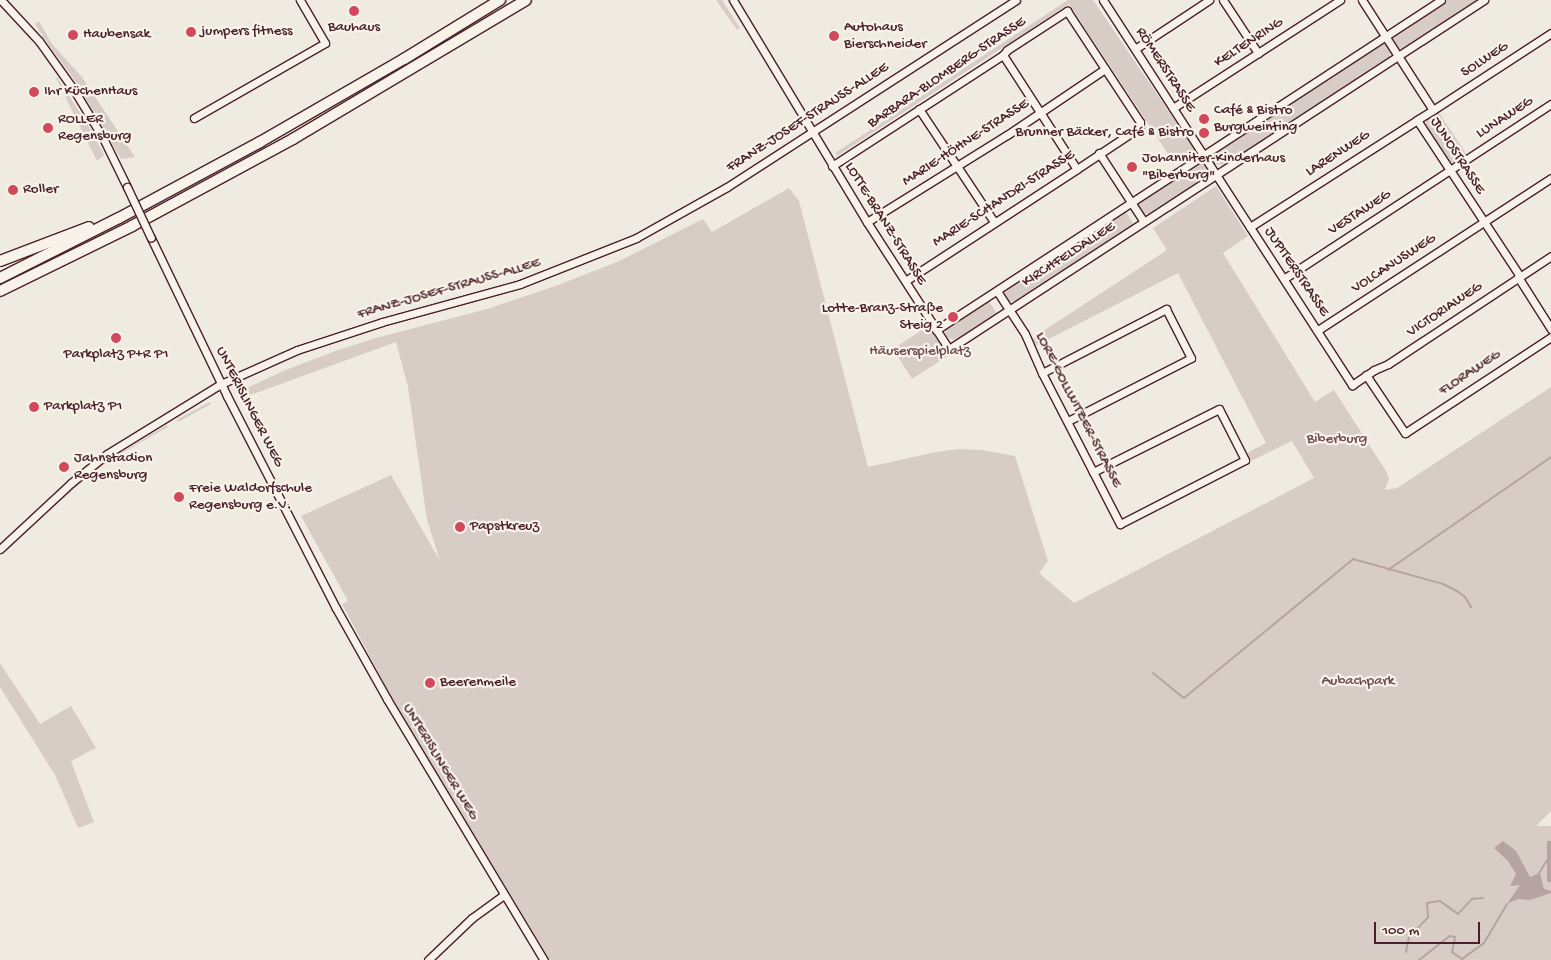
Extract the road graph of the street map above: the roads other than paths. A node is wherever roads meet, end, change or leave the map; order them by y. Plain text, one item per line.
1 (1, 0) edge
2 (300, 0) edge
3 (500, 0) edge
4 (526, 0) edge
5 (733, 0) edge
6 (1016, 0) edge
7 (1103, 0) edge
8 (1209, 0) edge
9 (1223, 0) edge
10 (1340, 0) edge
11 (1362, 0) edge
12 (1441, 0) edge
13 (1484, 0) edge
14 (1551, 33) edge
15 (1386, 36) junction
16 (1135, 49) junction
17 (1258, 53) junction
18 (1003, 55) junction
19 (1399, 56) junction
20 (1105, 69) junction
21 (1551, 104) edge
22 (919, 108) junction
23 (1173, 108) junction
24 (1434, 110) junction
25 (1040, 111) junction
26 (194, 118) dead end
27 (1417, 120) junction
28 (1140, 122) joint
29 (812, 131) junction
30 (1099, 153) junction
31 (1203, 155) junction
32 (957, 165) junction
33 (832, 166) junction
34 (1076, 168) junction
35 (1450, 170) junction
36 (1216, 175) junction
37 (1551, 178) edge
38 (1131, 203) junction
39 (119, 218) junction
40 (867, 222) junction
41 (994, 222) junction
42 (1144, 222) junction
43 (1484, 222) junction
44 (1250, 227) junction
45 (1551, 256) edge
46 (0, 262) edge
47 (1519, 277) junction
48 (0, 278) edge
49 (1284, 278) junction
50 (905, 281) junction
51 (0, 291) edge
52 (997, 291) junction
53 (1009, 310) junction
54 (1551, 329) edge
55 (936, 330) junction
56 (1318, 330) junction
57 (1551, 337) edge
58 (1042, 373) junction
59 (1366, 375) junction
60 (221, 384) junction
61 (1352, 385) joint
62 (1068, 421) junction
63 (1094, 472) junction
64 (0, 549) edge
65 (504, 895) junction
66 (428, 960) edge
67 (544, 960) edge

1 - 60 street, UNTERISLINGER WEG, bridge
2 - 26 street
3 - 39 highway
4 - 51 highway
5 - 29 street, LOTTE-BRANZ-STRASSE
6 - 29 street, FRANZ-JOSEF-STRAUSS-ALLEE
7 - 16 street, RÖMERSTRASSE
8 - 16 street
9 - 17 street
10 - 17 street, KELTENRING
11 - 15 street
12 - 15 street, KIRCHFELDALLEE
13 - 19 street, KIRCHFELDALLEE
14 - 24 street, SOLWEG
15 - 19 street
15 - 31 street, KIRCHFELDALLEE
16 - 23 street, RÖMERSTRASSE
17 - 23 street, KELTENRING
18 - 20 street, BARBARA-BLOMBERG-STRASSE
18 - 22 street, BARBARA-BLOMBERG-STRASSE
18 - 25 street
19 - 24 street, JUNOSTRASSE
19 - 36 street, KIRCHFELDALLEE
20 - 25 street, MARIE-HÖHNE-STRASSE
20 - 28 street, BARBARA-BLOMBERG-STRASSE
21 - 35 street, LUNAWEG
22 - 32 street
22 - 33 street, BARBARA-BLOMBERG-STRASSE
23 - 31 street, RÖMERSTRASSE
24 - 27 street, JUNOSTRASSE
25 - 32 street, MARIE-HÖHNE-STRASSE
25 - 34 street
27 - 35 street, JUNOSTRASSE
27 - 44 street, LARENWEG
28 - 30 street, MARIE-SCHANDRI-STRASSE
29 - 33 street, LOTTE-BRANZ-STRASSE
29 - 60 street, FRANZ-JOSEF-STRAUSS-ALLEE
30 - 34 street, MARIE-SCHANDRI-STRASSE
30 - 38 street
31 - 36 street
31 - 38 street, KIRCHFELDALLEE
32 - 40 street, MARIE-HÖHNE-STRASSE
32 - 41 street
33 - 40 street, LOTTE-BRANZ-STRASSE
34 - 41 street, MARIE-SCHANDRI-STRASSE
35 - 43 street, JUNOSTRASSE
35 - 49 street, VESTAWEG
36 - 42 street, KIRCHFELDALLEE
36 - 44 street, JUPITERSTRASSE
37 - 43 street, VOLCANUSWEG
38 - 42 street
38 - 52 street, KIRCHFELDALLEE
39 - 46 highway
39 - 48 highway
40 - 50 street, LOTTE-BRANZ-STRASSE
41 - 50 street, MARIE-SCHANDRI-STRASSE
42 - 53 street, KIRCHFELDALLEE
43 - 47 street, JUNOSTRASSE
43 - 56 street, VOLCANUSWEG
44 - 49 street, JUPITERSTRASSE
45 - 47 street, VICTORIAWEG
47 - 54 street, JUNOSTRASSE
47 - 59 street, VICTORIAWEG
49 - 56 street, JUPITERSTRASSE
50 - 55 street, LOTTE-BRANZ-STRASSE
52 - 53 street
52 - 55 street, KIRCHFELDALLEE
53 - 55 street, KIRCHFELDALLEE
53 - 58 street, LORE-GOLLWITZER-STRASSE
56 - 61 street, JUPITERSTRASSE
57 - 59 street, FLORAWEG
58 - 62 street, LORE-GOLLWITZER-STRASSE
58 - 62 street
59 - 61 street, VICTORIAWEG
60 - 64 street, FRANZ-JOSEF-STRAUSS-ALLEE
60 - 65 street, UNTERISLINGER WEG
62 - 63 street, LORE-GOLLWITZER-STRASSE
63 - 63 street, LORE-GOLLWITZER-STRASSE
65 - 66 street
65 - 67 street, UNTERISLINGER WEG

